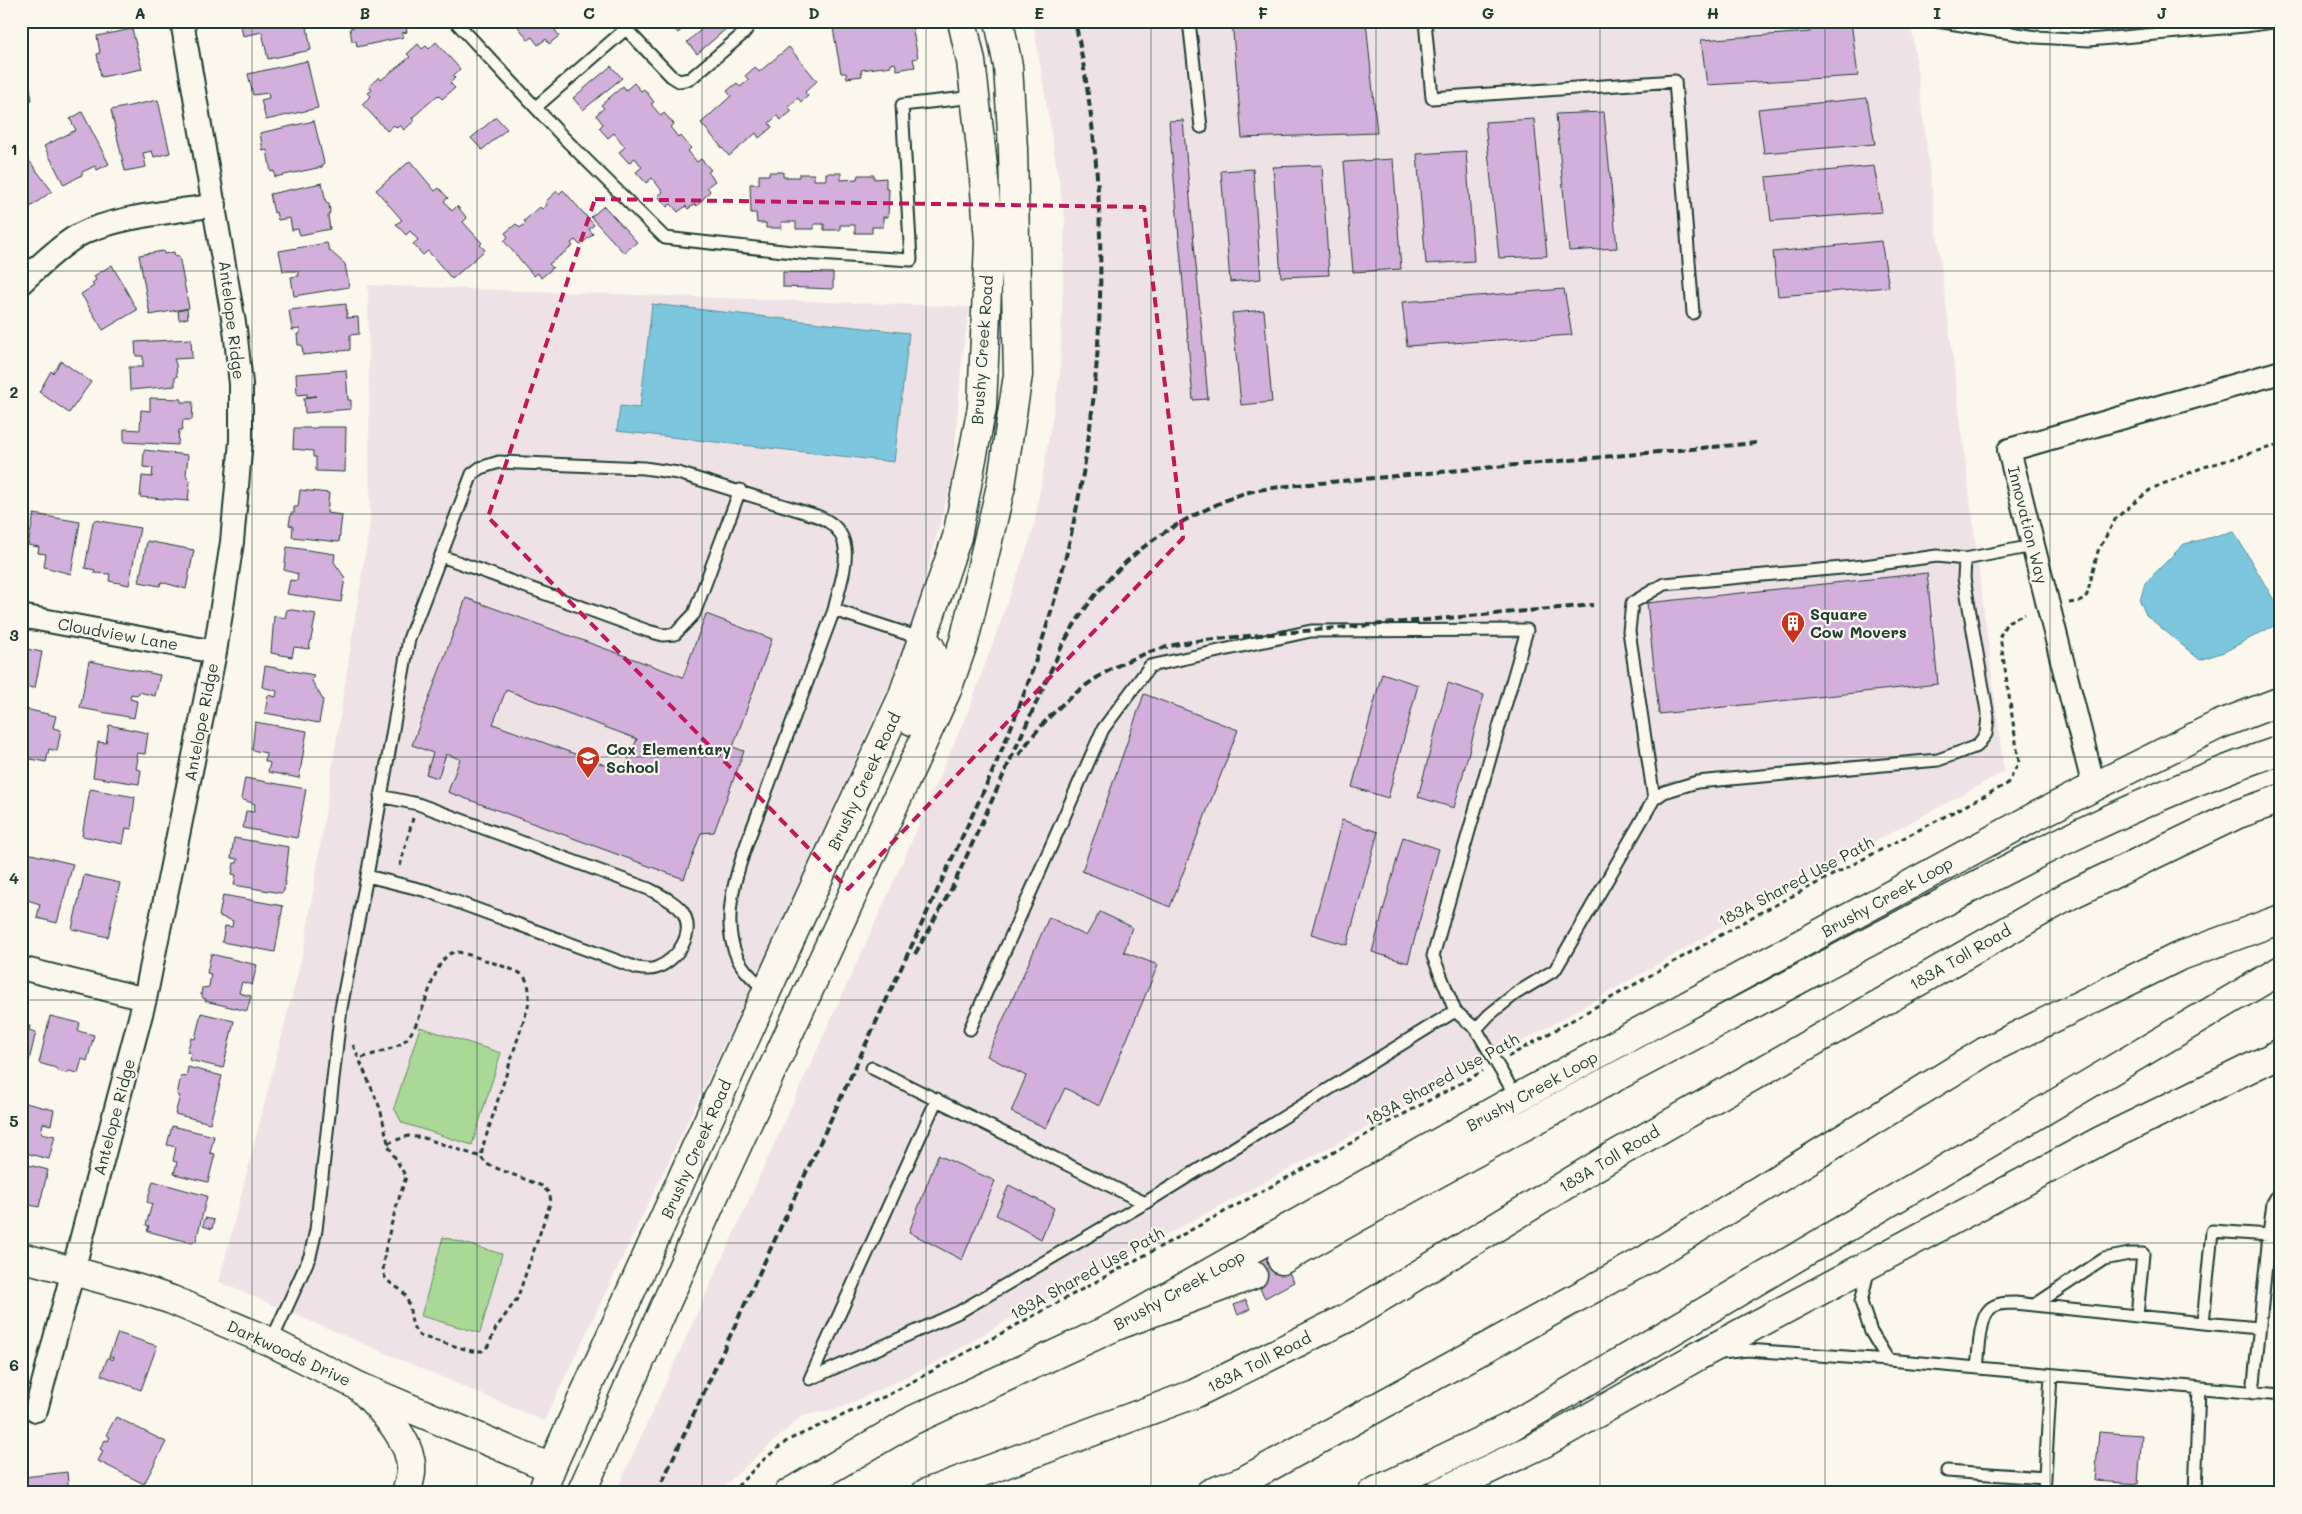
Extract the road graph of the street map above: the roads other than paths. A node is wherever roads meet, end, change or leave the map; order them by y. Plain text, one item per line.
1 (182, 21) edge
2 (455, 21) edge
3 (635, 21) edge
4 (748, 21) edge
5 (962, 21) edge
6 (999, 21) edge
7 (1189, 21) edge
8 (1425, 21) edge
9 (1937, 21) edge
10 (2280, 21) edge
11 (2229, 25) edge
12 (626, 29) junction
13 (975, 97) junction
14 (536, 107) junction
15 (1201, 126) dead end
16 (215, 205) junction
17 (21, 283) edge
18 (1693, 313) dead end
19 (2281, 372) edge
20 (740, 490) junction
21 (2033, 546) junction
22 (440, 556) junction
23 (1965, 558) junction
24 (834, 610) junction
25 (21, 616) edge
26 (923, 639) junction
27 (215, 652) junction
28 (2281, 701) edge
29 (2281, 750) edge
30 (2094, 787) junction
31 (380, 796) junction
32 (1654, 799) junction
33 (2281, 799) edge
34 (367, 876) junction
35 (2281, 919) edge
36 (21, 968) edge
37 (2281, 970) edge
38 (767, 992) junction
39 (145, 999) junction
40 (1455, 1011) junction
41 (970, 1029) dead end
42 (1476, 1029) junction
43 (2281, 1053) edge
44 (872, 1068) dead end
45 (1518, 1098) junction
46 (937, 1099) junction
47 (719, 1185) junction
48 (2281, 1188) edge
49 (1145, 1203) junction
50 (2269, 1235) junction
51 (21, 1257) edge
52 (1282, 1260) dead end
53 (1870, 1264) junction
54 (74, 1271) junction
55 (1253, 1275) dead end
56 (2035, 1305) junction
57 (2137, 1316) junction
58 (2203, 1323) junction
59 (1116, 1326) junction
60 (2259, 1328) junction
61 (271, 1342) junction
62 (1698, 1356) junction
63 (1888, 1360) junction
64 (1977, 1368) junction
65 (2051, 1375) junction
66 (360, 1386) junction
67 (2199, 1388) junction
68 (2253, 1393) junction
69 (2281, 1395) edge
70 (36, 1410) dead end
71 (606, 1436) junction
72 (1947, 1471) dead end
73 (2045, 1478) junction
74 (555, 1480) edge
75 (406, 1493) edge
76 (542, 1493) edge
77 (581, 1493) edge
78 (789, 1493) edge
79 (926, 1493) edge
80 (1210, 1493) edge
81 (1372, 1493) edge
82 (1439, 1493) edge
83 (2044, 1493) edge
84 (2196, 1493) edge

1 - 16 street, Antelope Ridge
2 - 14 lane
3 - 12 lane
4 - 12 lane
5 - 13 main road, Brushy Creek Road
6 - 47 main road, Brushy Creek Road
7 - 15 lane
8 - 18 lane
9 - 11 lane
10 - 11 lane
12 - 14 lane
13 - 14 lane
13 - 26 main road, Brushy Creek Road
16 - 17 street
16 - 27 street, Antelope Ridge
19 - 21 street, Innovation Way
20 - 22 lane
20 - 22 lane
20 - 24 lane
21 - 23 lane
21 - 30 street, Innovation Way
22 - 31 lane
23 - 32 lane
23 - 32 lane
24 - 26 lane
24 - 38 lane
25 - 27 street, Cloudview Lane
26 - 38 main road, Brushy Creek Road
26 - 47 main road
27 - 39 street, Antelope Ridge
28 - 30 main road, Brushy Creek Loop
29 - 52 main road
30 - 45 main road, Brushy Creek Loop
31 - 34 lane
31 - 34 lane
32 - 42 lane
33 - 79 main road, 183A Toll Road
34 - 61 lane
35 - 80 main road
36 - 39 street
37 - 81 main road
38 - 74 main road, Brushy Creek Road
39 - 54 street, Antelope Ridge
40 - 41 lane
40 - 42 lane
40 - 49 lane
42 - 45 lane
43 - 53 main road
44 - 46 lane
45 - 59 main road, Brushy Creek Loop
46 - 49 lane
46 - 49 lane
47 - 71 main road, Brushy Creek Road
48 - 50 lane
50 - 58 lane
50 - 60 lane
51 - 54 main road, Darkwoods Drive
53 - 62 main road
53 - 63 lane
54 - 61 main road, Darkwoods Drive
54 - 70 street, Antelope Ridge
55 - 59 main road
56 - 57 lane
56 - 57 lane
56 - 64 lane
57 - 58 lane
58 - 60 lane
59 - 78 main road, Brushy Creek Loop
60 - 68 lane
61 - 66 main road, Darkwoods Drive
62 - 63 lane
62 - 82 main road
63 - 64 lane
64 - 65 lane
65 - 67 lane
65 - 73 lane
66 - 74 main road, Darkwoods Drive
66 - 75 main road
67 - 68 lane
67 - 84 lane
68 - 69 lane
71 - 74 main road
71 - 77 main road, Brushy Creek Road
72 - 73 lane
73 - 83 lane
74 - 76 main road, Brushy Creek Road

